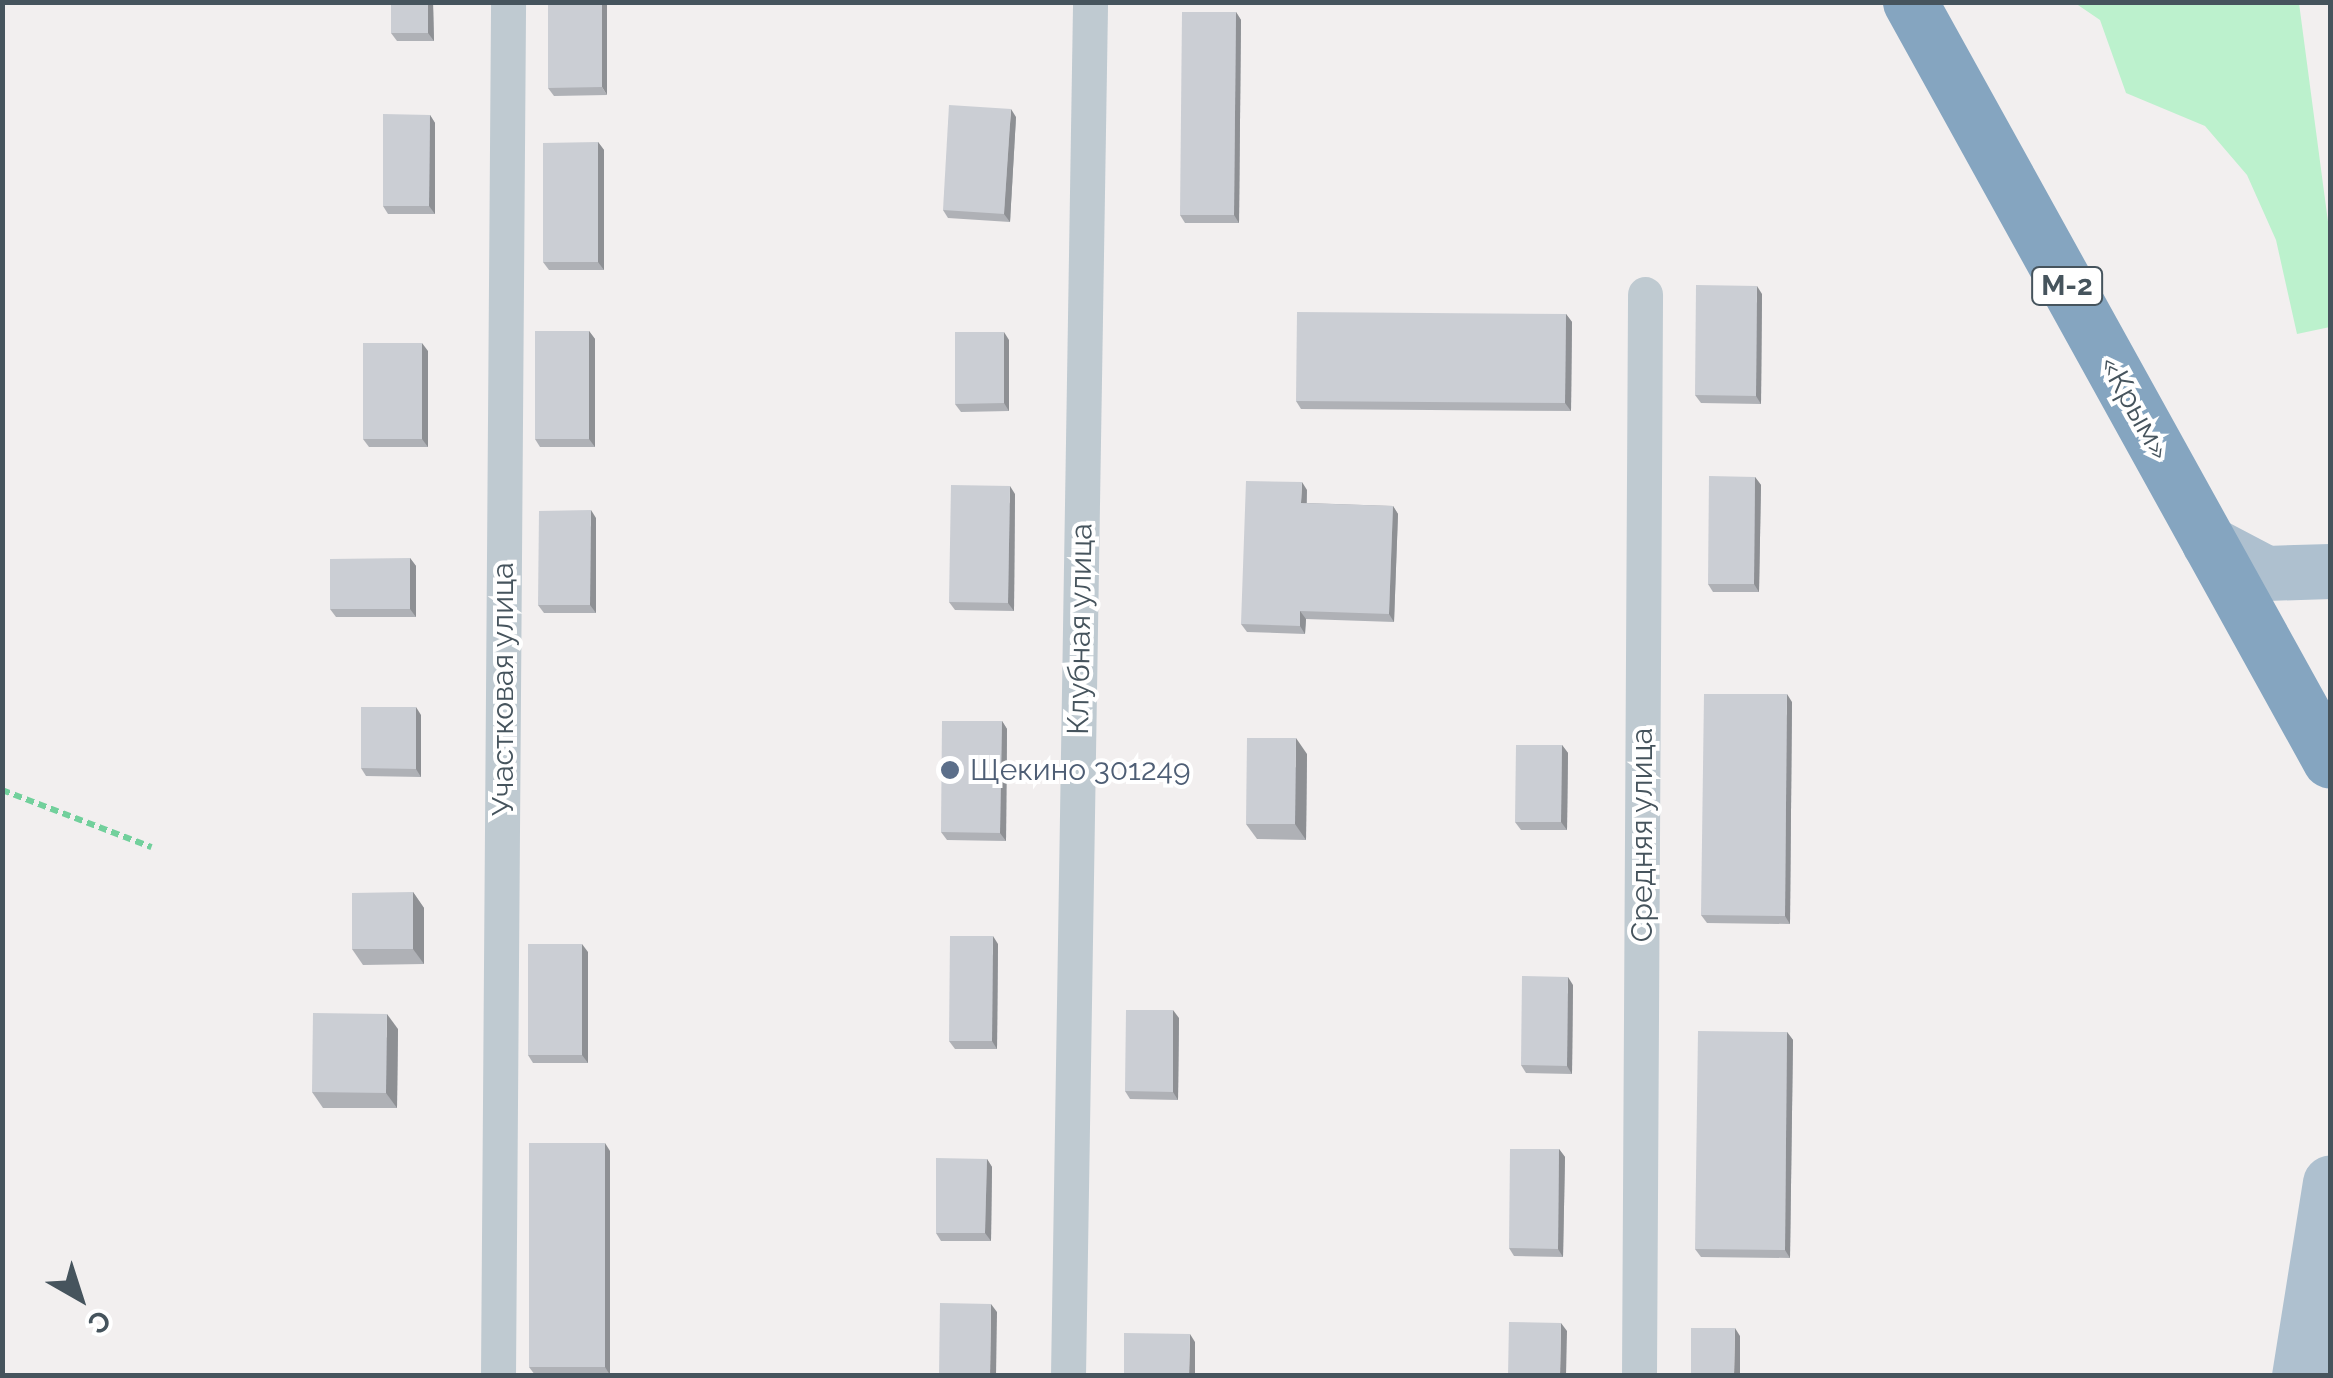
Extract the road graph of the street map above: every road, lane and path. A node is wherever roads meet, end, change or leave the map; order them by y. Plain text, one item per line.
1 (508, 2) edge
2 (1090, 2) edge
3 (1910, 2) edge
4 (1646, 294) dead end
5 (2209, 543) junction
6 (2330, 570) edge
7 (2330, 760) edge
8 (2, 790) edge
9 (151, 847) dead end
10 (2330, 1182) edge
11 (498, 1376) edge
12 (1068, 1376) edge
13 (1639, 1376) edge
14 (2299, 1376) edge

1 - 11 street, Участковая улица
2 - 12 street, Клубная улица
3 - 5 highway, «Крым» / М-2
4 - 13 street, Средняя улица
5 - 6 main road
5 - 7 highway, «Крым» / М-2
8 - 9 path
10 - 14 main road

